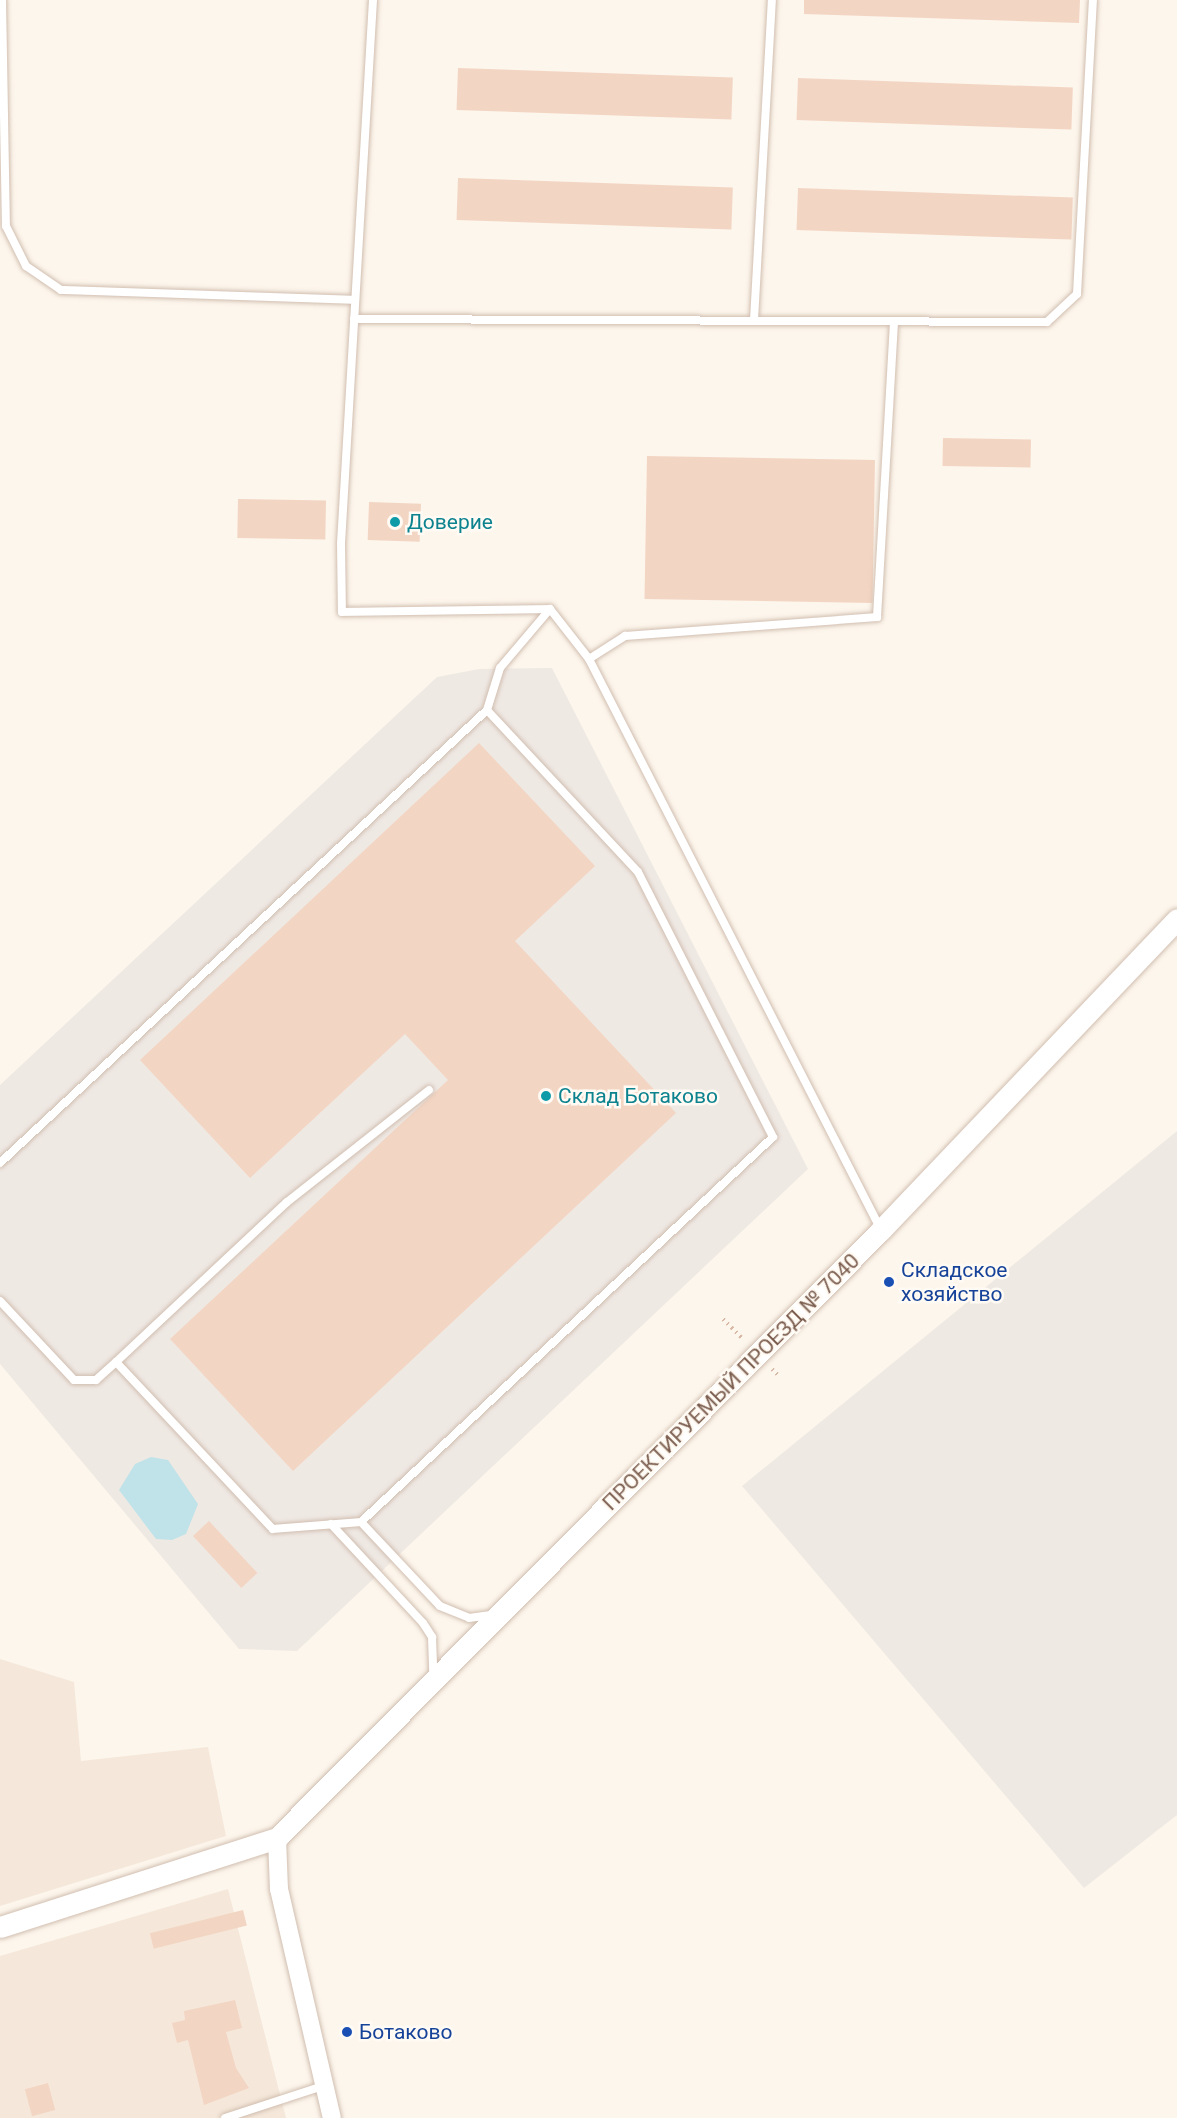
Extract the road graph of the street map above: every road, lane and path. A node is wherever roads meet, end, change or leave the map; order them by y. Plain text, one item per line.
1 (2, 0) edge
2 (373, 0) edge
3 (772, 0) edge
4 (1093, 0) edge
5 (355, 300) junction
6 (354, 319) junction
7 (754, 320) junction
8 (894, 321) junction
9 (550, 609) junction
10 (589, 659) junction
11 (487, 710) junction
12 (1177, 919) edge
13 (429, 1090) dead end
14 (0, 1163) edge
15 (881, 1230) junction
16 (0, 1301) edge
17 (723, 1319) dead end
18 (743, 1339) dead end
19 (116, 1362) junction
20 (772, 1369) dead end
21 (779, 1376) dead end
22 (361, 1522) junction
23 (331, 1524) junction
24 (512, 1605) junction
25 (422, 1696) junction
26 (277, 1838) junction
27 (0, 1927) edge
28 (325, 2085) junction
29 (225, 2118) edge
30 (333, 2118) edge

1 - 5 lane
2 - 5 lane
3 - 7 lane
4 - 8 lane
5 - 6 lane
6 - 7 lane
6 - 9 lane
7 - 8 lane
8 - 10 lane
9 - 10 lane
9 - 11 lane
10 - 15 lane
11 - 14 lane
11 - 22 lane
12 - 15 main road, ПРОЕКТИРУЕМЫЙ ПРОЕЗД № 7040
13 - 19 lane
15 - 24 main road, ПРОЕКТИРУЕМЫЙ ПРОЕЗД № 7040
16 - 19 lane
17 - 18 path
19 - 23 lane
20 - 21 path
22 - 23 lane
22 - 24 lane
23 - 25 lane
24 - 25 main road, ПРОЕКТИРУЕМЫЙ ПРОЕЗД № 7040
25 - 26 main road, ПРОЕКТИРУЕМЫЙ ПРОЕЗД № 7040
26 - 27 main road
26 - 28 street
28 - 29 lane
28 - 30 street

